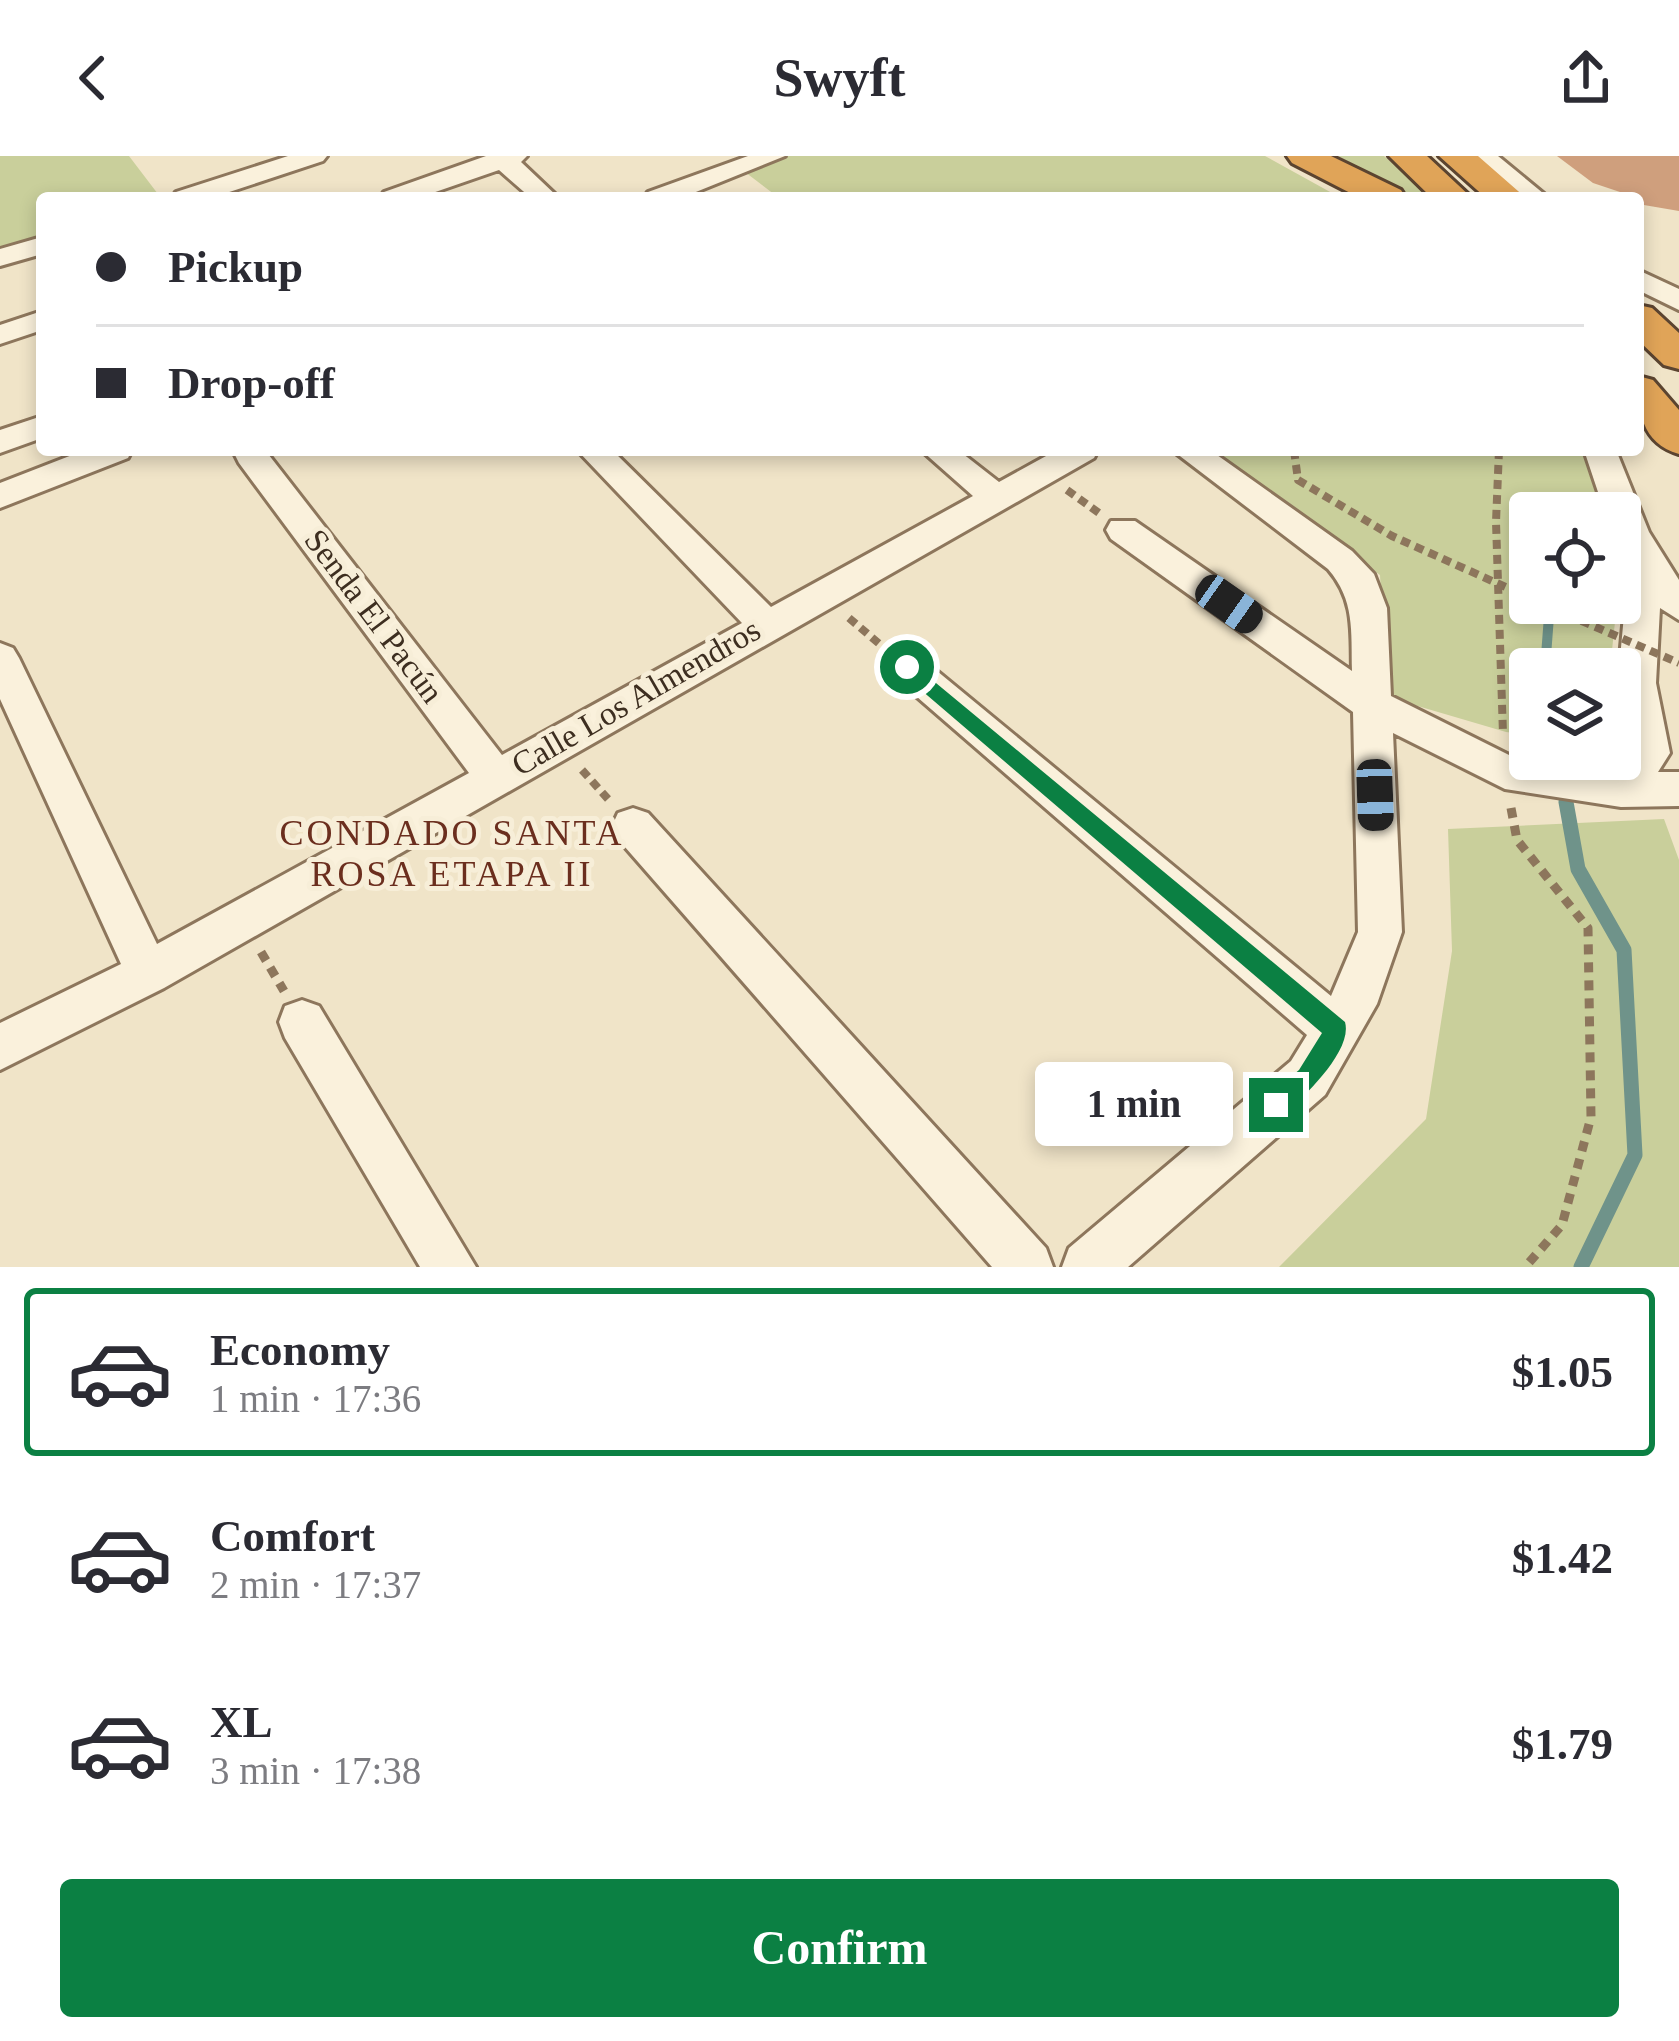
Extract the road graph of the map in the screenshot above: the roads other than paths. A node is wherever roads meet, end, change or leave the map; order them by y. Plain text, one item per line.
1 (314, 156) edge
2 (772, 156) edge
3 (1406, 156) edge
4 (1456, 156) edge
5 (1482, 156) edge
6 (505, 157) edge
7 (1310, 159) edge
8 (203, 192) edge
9 (409, 192) edge
10 (540, 192) edge
11 (695, 192) edge
12 (1352, 192) edge
13 (1376, 192) edge
14 (1447, 192) edge
15 (1501, 192) edge
16 (1528, 192) edge
17 (36, 247) edge
18 (0, 259) edge
19 (1644, 281) edge
20 (1679, 301) edge
21 (36, 322) edge
22 (1644, 323) edge
23 (0, 335) edge
24 (1679, 356) edge
25 (1644, 397) edge
26 (36, 428) edge
27 (1679, 439) edge
28 (0, 442) edge
29 (101, 456) edge
30 (253, 456) edge
31 (599, 456) edge
32 (945, 456) edge
33 (1071, 456) edge
34 (1196, 456) edge
35 (1602, 456) edge
36 (0, 496) edge
37 (995, 496) junction
38 (1123, 530) road end
39 (1645, 564) junction
40 (1679, 606) edge
41 (765, 624) junction
42 (1639, 648) edge
43 (0, 658) edge
44 (907, 667) road end
45 (1371, 704) junction
46 (1641, 705) edge
47 (1641, 759) edge
48 (1509, 771) edge
49 (1505, 772) junction
50 (496, 777) junction
51 (1679, 789) edge
52 (633, 826) road end
53 (148, 973) junction
54 (302, 1022) road end
55 (1337, 1030) junction
56 (0, 1047) edge
57 (450, 1267) edge
58 (1027, 1267) edge
59 (1088, 1267) edge

1 - 8 street
2 - 11 street
3 - 14 highway
4 - 15 highway
5 - 16 street
6 - 9 street
6 - 10 street
7 - 12 street
7 - 13 highway
17 - 18 street
19 - 20 street
21 - 23 street
22 - 24 highway
25 - 27 highway
26 - 28 street
29 - 36 street
30 - 50 street, Senda El Pacún
31 - 41 street
32 - 37 street
33 - 37 street, Calle Los Almendros
34 - 45 street
35 - 39 street
37 - 41 street, Calle Los Almendros
38 - 45 street
39 - 40 street
39 - 42 street
41 - 50 street, Calle Los Almendros
43 - 53 street
44 - 55 street
45 - 49 street
45 - 55 street
46 - 47 street
48 - 49 street
49 - 51 street
50 - 53 street, Calle Los Almendros
52 - 58 street
53 - 56 street, Calle Los Almendros
54 - 57 street
55 - 59 street

